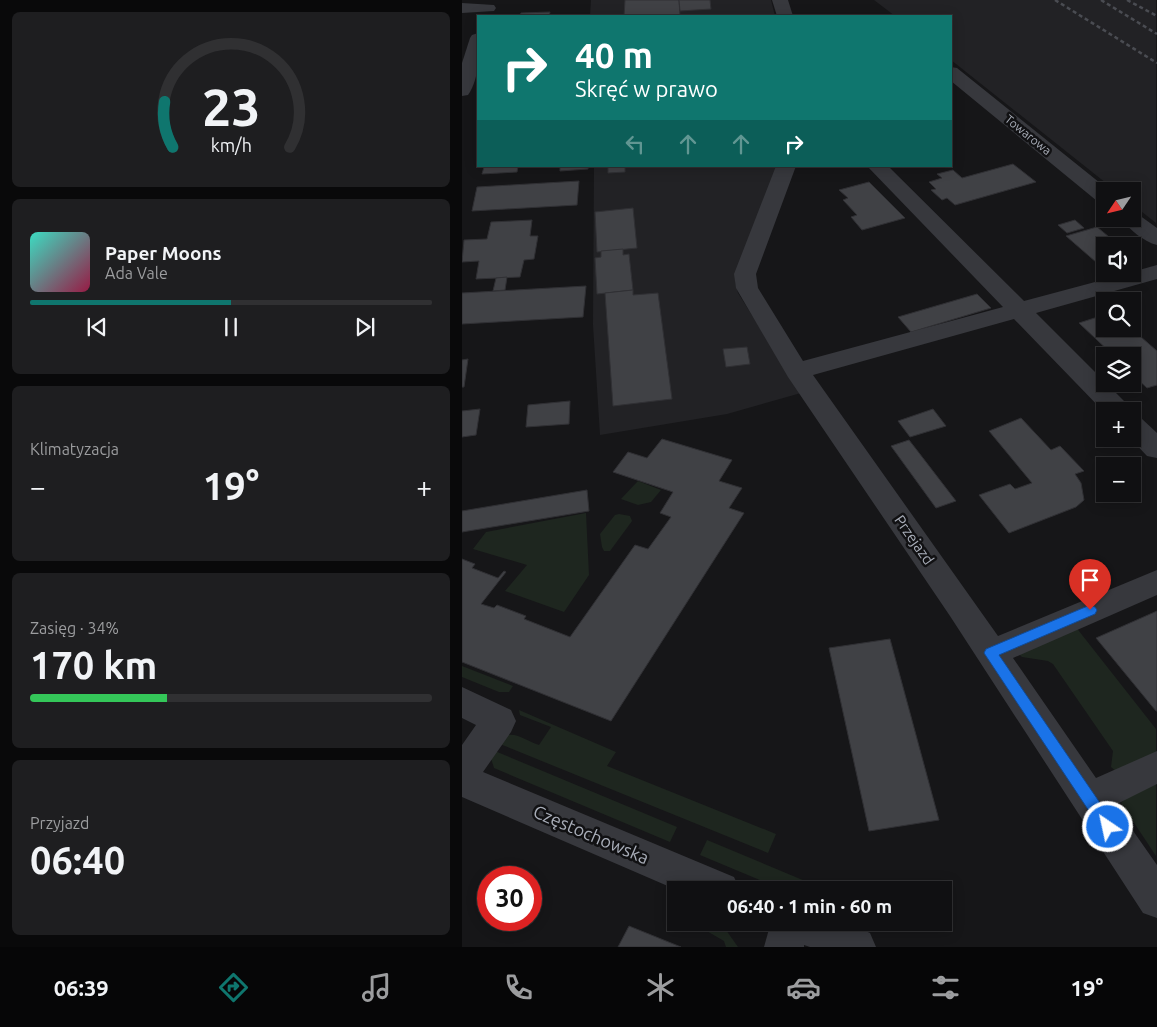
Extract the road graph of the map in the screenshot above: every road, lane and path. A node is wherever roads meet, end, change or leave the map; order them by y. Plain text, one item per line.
1 (780, 0) edge
2 (462, 8) edge
3 (488, 8) edge
4 (785, 15) edge
5 (477, 41) edge
6 (952, 73) edge
7 (462, 91) edge
8 (786, 167) edge
9 (879, 167) edge
10 (1096, 190) edge
11 (1141, 226) edge
12 (1156, 239) edge
13 (1156, 272) edge
14 (1019, 309) junction
15 (797, 371) junction
16 (1110, 402) edge
17 (1141, 433) edge
18 (1156, 449) edge
19 (1156, 582) edge
20 (990, 653) junction
21 (462, 701) edge
22 (1156, 767) edge
23 (462, 773) edge
24 (462, 780) edge
25 (1088, 798) junction
26 (700, 881) edge
27 (1156, 899) edge
28 (788, 931) edge
29 (819, 931) edge
30 (784, 947) edge
31 (856, 947) edge

1 - 4 street
2 - 3 street
5 - 7 street
6 - 10 street, Towarowa
8 - 15 street, Przejazd
9 - 14 street
11 - 12 street
13 - 14 street
14 - 15 street
14 - 16 street
15 - 20 street, Przejazd
17 - 18 street
19 - 20 street
20 - 25 street, Przejazd
21 - 23 street
22 - 25 street
24 - 26 street, Częstochowska
25 - 27 street, Przejazd
28 - 30 street
29 - 31 street

